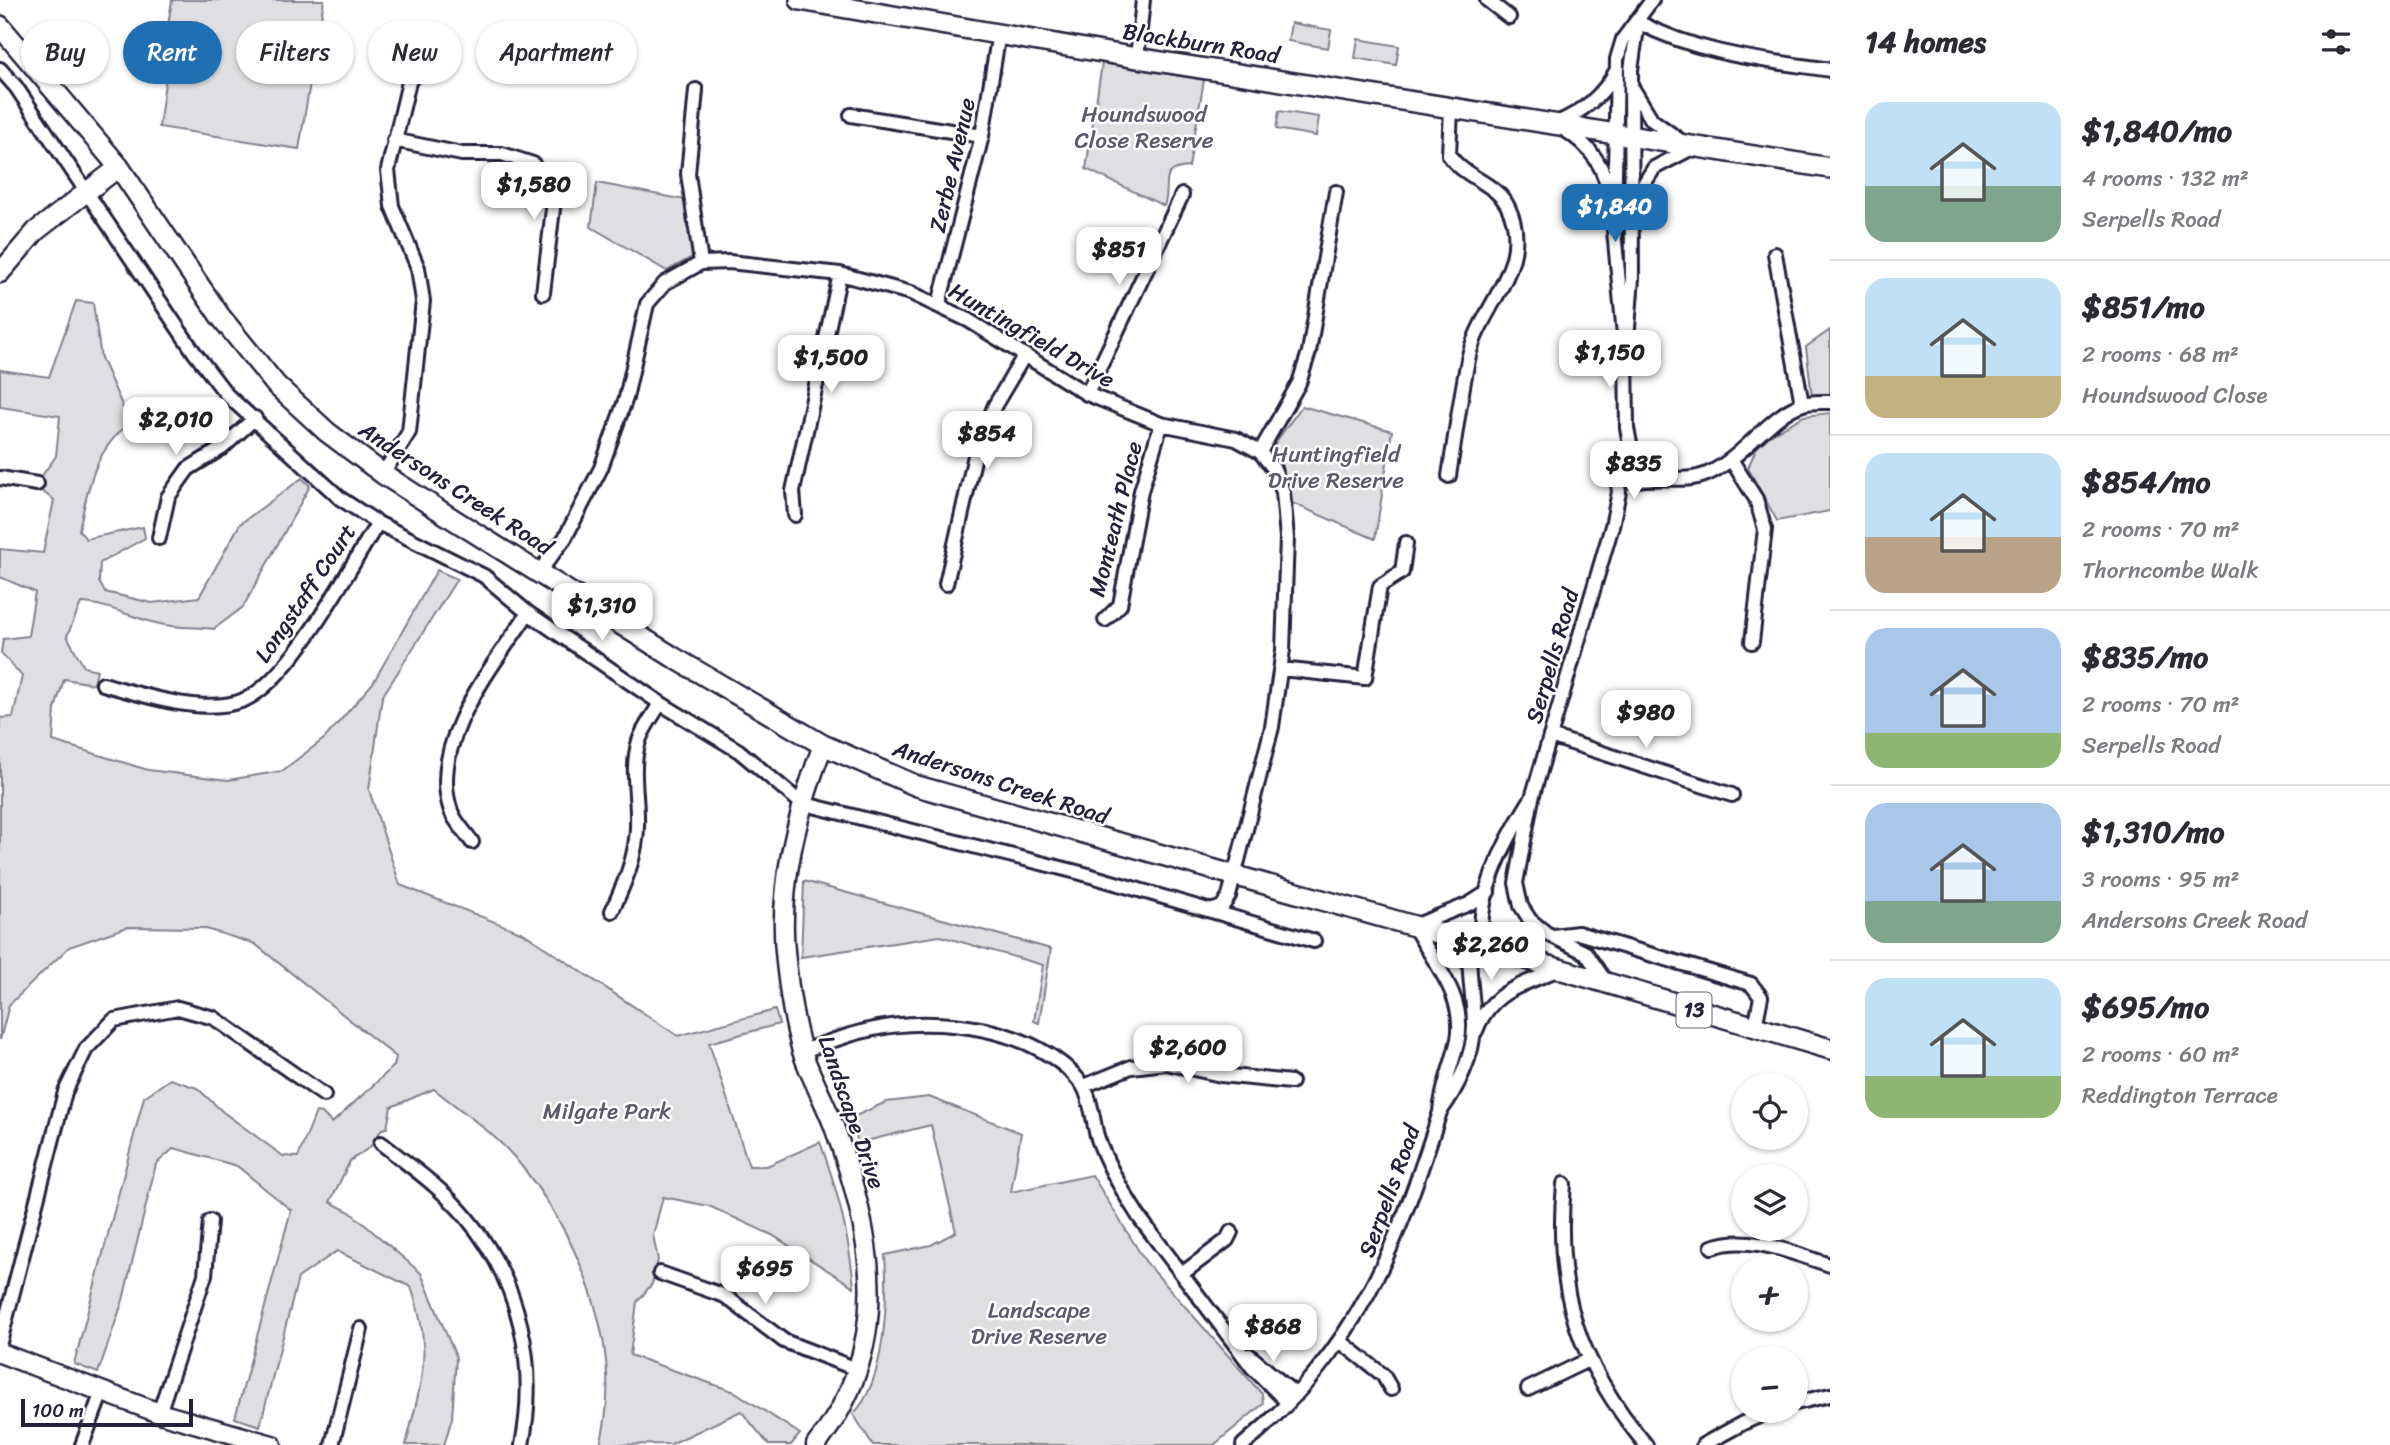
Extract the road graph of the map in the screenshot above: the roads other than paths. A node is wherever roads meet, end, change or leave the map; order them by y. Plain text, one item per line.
1 (800, 0) edge
2 (1143, 0) edge
3 (1487, 0) edge
4 (1651, 0) edge
5 (1510, 17) dead end
6 (1638, 22) junction
7 (0, 26) edge
8 (999, 33) junction
9 (1137, 58) junction
10 (0, 69) edge
11 (1617, 69) junction
12 (1830, 70) edge
13 (408, 84) edge
14 (1631, 85) junction
15 (696, 90) dead end
16 (1451, 108) junction
17 (851, 115) dead end
18 (1554, 124) junction
19 (982, 136) junction
20 (1625, 136) junction
21 (394, 140) junction
22 (1694, 147) junction
23 (119, 167) junction
24 (1830, 168) edge
25 (87, 189) junction
26 (1336, 192) dead end
27 (1182, 195) dead end
28 (1632, 206) junction
29 (1614, 231) junction
30 (1775, 254) dead end
31 (3, 261) edge
32 (701, 263) junction
33 (841, 274) junction
34 (542, 293) dead end
35 (939, 304) junction
36 (1626, 353) junction
37 (1024, 356) junction
38 (1087, 394) junction
39 (1830, 402) edge
40 (1802, 404) junction
41 (255, 418) junction
42 (1161, 424) junction
43 (1628, 428) junction
44 (1260, 452) junction
45 (1732, 461) junction
46 (1619, 463) junction
47 (1634, 464) junction
48 (383, 474) junction
49 (1449, 476) dead end
50 (1660, 477) junction
51 (0, 478) edge
52 (1617, 478) junction
53 (1631, 482) junction
54 (37, 484) dead end
55 (795, 515) dead end
56 (378, 523) junction
57 (1612, 526) junction
58 (159, 538) dead end
59 (1406, 542) dead end
60 (539, 572) junction
61 (946, 584) dead end
62 (528, 612) junction
63 (1105, 620) dead end
64 (1752, 642) dead end
65 (1281, 669) junction
66 (103, 684) dead end
67 (660, 703) junction
68 (1550, 736) junction
69 (823, 746) junction
70 (1732, 794) dead end
71 (1532, 798) junction
72 (801, 803) junction
73 (472, 842) dead end
74 (1233, 877) junction
75 (1488, 892) junction
76 (612, 911) dead end
77 (1212, 911) junction
78 (1414, 926) junction
79 (1549, 935) junction
80 (1314, 941) dead end
81 (1477, 946) junction
82 (1559, 969) junction
83 (1609, 985) junction
84 (1755, 1027) junction
85 (1471, 1042) junction
86 (1830, 1049) edge
87 (802, 1051) junction
88 (1461, 1054) junction
89 (1291, 1082) dead end
90 (1084, 1086) junction
91 (324, 1095) dead end
92 (381, 1143) dead end
93 (1564, 1184) dead end
94 (210, 1221) dead end
95 (1231, 1232) dead end
96 (1712, 1247) dead end
97 (1830, 1265) edge
98 (660, 1273) dead end
99 (1183, 1273) junction
100 (361, 1328) dead end
101 (1340, 1341) junction
102 (0, 1342) edge
103 (0, 1353) edge
104 (1588, 1360) junction
105 (859, 1370) junction
106 (1391, 1389) dead end
107 (1528, 1389) dead end
108 (102, 1392) junction
109 (1830, 1395) edge
110 (1292, 1399) junction
111 (1808, 1400) edge
112 (159, 1413) junction
113 (1743, 1423) edge
114 (82, 1445) edge
115 (272, 1445) edge
116 (332, 1445) edge
117 (522, 1445) edge
118 (817, 1445) edge
119 (1243, 1445) edge
120 (1646, 1445) edge
121 (1703, 1445) edge

1 - 8 main road, Blackburn Road
2 - 9 street
3 - 5 street
4 - 6 street
6 - 11 street
6 - 12 street
6 - 14 street
7 - 23 main road, Andersons Creek Road / 13
8 - 9 main road, Blackburn Road
8 - 19 street, Zerbe Avenue
9 - 16 main road, Blackburn Road
10 - 25 street
11 - 18 street
11 - 20 street
13 - 21 street
14 - 20 street
14 - 22 street, Blackburn Road
15 - 32 street
16 - 18 main road, Blackburn Road
16 - 49 street
17 - 19 street
18 - 20 main road, Blackburn Road
18 - 29 street, Blackburn Road
19 - 35 street, Zerbe Avenue
20 - 22 main road, Blackburn Road
20 - 28 street
20 - 29 street
21 - 34 street
21 - 48 street
22 - 24 main road, Blackburn Road
22 - 28 street
23 - 25 street
23 - 48 main road, Andersons Creek Road / 13
25 - 31 street
25 - 41 street
26 - 44 street
27 - 38 street
28 - 36 street
29 - 36 street
30 - 40 street
32 - 33 street, Huntingfield Drive
32 - 60 street, Huntingfield Drive
33 - 35 street, Huntingfield Drive
33 - 55 street
35 - 37 street, Huntingfield Drive
36 - 43 street
37 - 38 street, Huntingfield Drive
37 - 61 street
38 - 42 street, Huntingfield Drive
39 - 40 street
40 - 45 street
41 - 56 street
41 - 58 street
42 - 44 street, Huntingfield Drive
42 - 63 street, Monteath Place
43 - 46 street
43 - 47 street
44 - 65 street
45 - 50 street
45 - 64 street
46 - 47 street
46 - 52 street
47 - 50 street
47 - 53 street
48 - 60 main road, Andersons Creek Road / 13
50 - 53 street
51 - 54 street
52 - 53 street
52 - 57 street, Serpells Road
53 - 57 street, Serpells Road
56 - 62 street
56 - 66 street, Longstaff Court
57 - 68 street, Serpells Road
59 - 65 street
60 - 69 main road, Andersons Creek Road / 13
62 - 67 street
62 - 73 street
65 - 74 street
67 - 72 street
67 - 76 street
68 - 70 street
68 - 71 street, Serpells Road
69 - 72 street, Landscape Drive
69 - 74 main road, Andersons Creek Road / 13
71 - 75 street, Serpells Road
71 - 79 street, Serpells Road
72 - 77 street
72 - 87 street, Landscape Drive
74 - 77 street
74 - 78 main road, Andersons Creek Road / 13
75 - 78 street
75 - 81 street, Serpells Road
77 - 80 street
78 - 81 main road, Andersons Creek Road / 13
78 - 88 street, Serpells Road
79 - 83 street, Serpells Road
79 - 84 street
81 - 82 main road, Andersons Creek Road / 13
81 - 85 street, Serpells Road
82 - 83 main road, Andersons Creek Road / 13
82 - 85 street, Serpells Road
83 - 84 main road, Andersons Creek Road / 13
84 - 86 main road, Andersons Creek Road / 13
85 - 88 street, Serpells Road
87 - 90 street
87 - 105 street, Landscape Drive
88 - 101 street, Serpells Road
89 - 90 street
90 - 99 street
91 - 102 street
92 - 117 street
93 - 104 street
94 - 112 street
95 - 99 street
96 - 97 street
98 - 105 street
99 - 110 street
100 - 116 street
101 - 106 street
101 - 110 street, Serpells Road
103 - 108 street
104 - 107 street
104 - 120 street
105 - 118 street, Landscape Drive
108 - 112 street
108 - 114 street
109 - 111 street
110 - 119 street, Serpells Road
112 - 115 street
113 - 121 street

